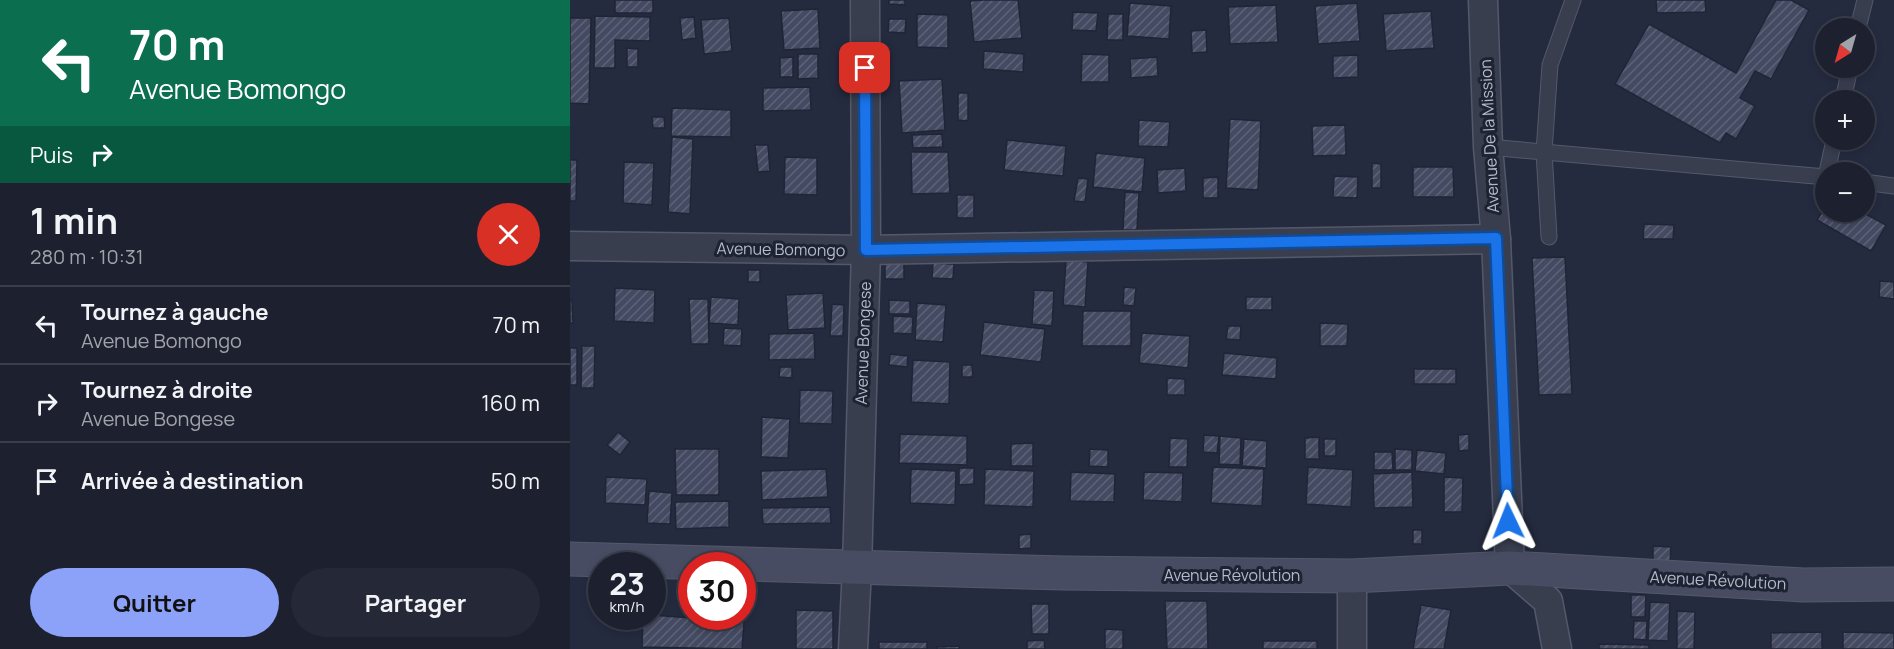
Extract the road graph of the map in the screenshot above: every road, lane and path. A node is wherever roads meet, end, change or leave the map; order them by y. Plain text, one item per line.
1 (865, 0) edge
2 (1483, 0) edge
3 (1573, 0) edge
4 (1865, 0) edge
5 (1860, 18) edge
6 (1488, 147) junction
7 (1544, 152) junction
8 (1815, 174) edge
9 (1875, 183) edge
10 (1894, 186) edge
11 (1549, 237) dead end
12 (1496, 238) junction
13 (570, 246) edge
14 (866, 250) junction
15 (570, 559) edge
16 (857, 568) junction
17 (1510, 568) junction
18 (1352, 576) junction
19 (1894, 584) edge
20 (853, 649) edge
21 (1352, 649) edge
22 (1557, 649) edge

1 - 14 street, Avenue Bongese
2 - 6 street, Avenue De la Mission
3 - 7 lane
4 - 5 lane
6 - 7 lane
6 - 12 street, Avenue De la Mission
7 - 8 lane
7 - 11 lane
9 - 10 lane
12 - 14 street, Avenue Bomongo
12 - 17 street, Avenue De la Mission
13 - 14 street, Avenue Bomongo
14 - 16 street, Avenue Bongese
15 - 16 street, Avenue Révolution
16 - 18 street, Avenue Révolution
16 - 20 street, Avenue Bongese
17 - 18 street, Avenue Révolution
17 - 19 street, Avenue Révolution
17 - 22 street
18 - 21 street

